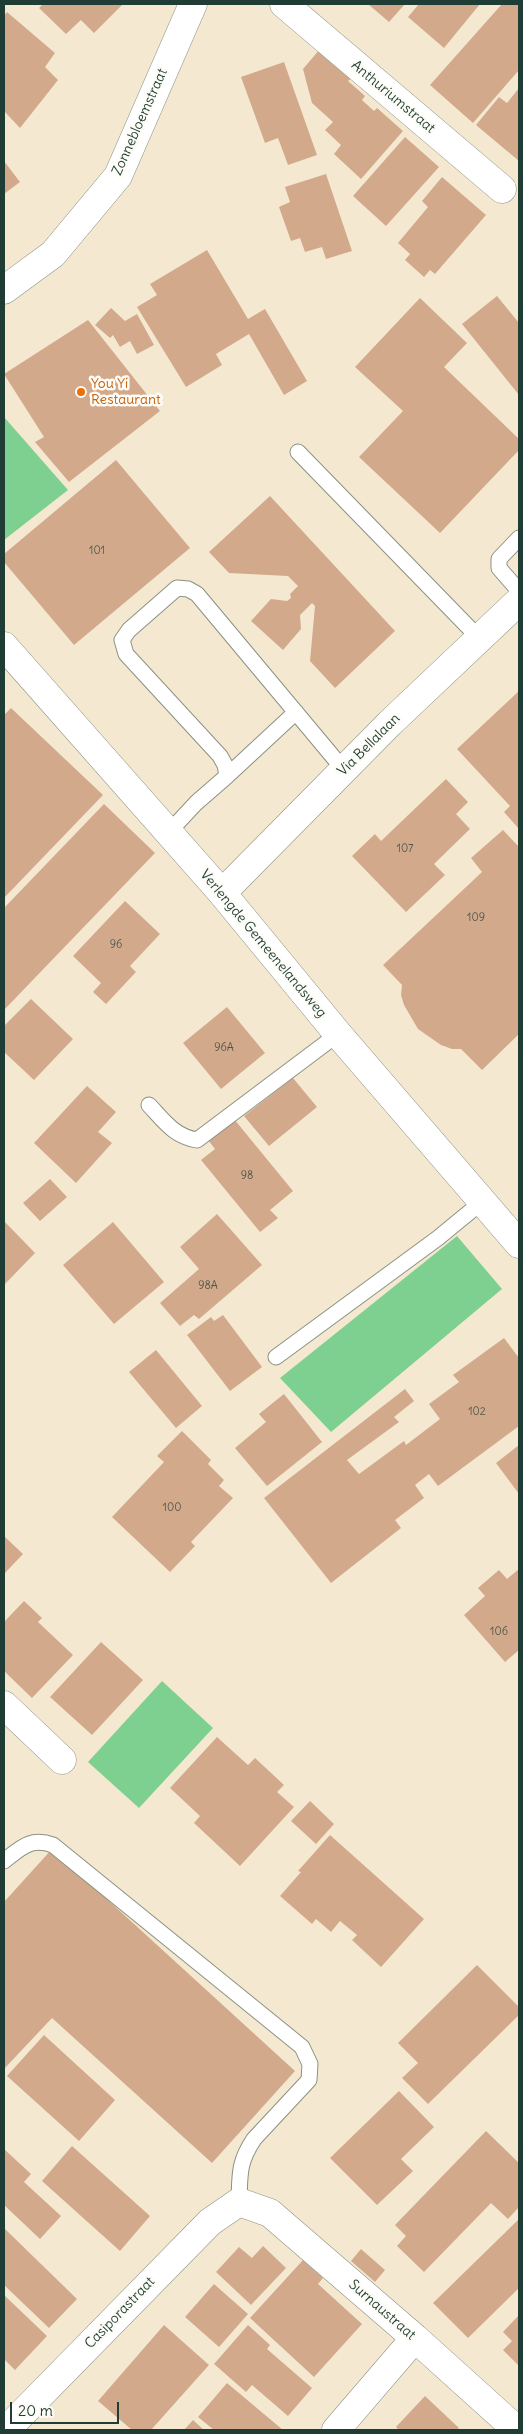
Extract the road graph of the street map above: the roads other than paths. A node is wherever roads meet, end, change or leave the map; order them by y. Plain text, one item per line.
1 (193, 4) edge
2 (284, 4) edge
3 (502, 189) dead end
4 (4, 290) edge
5 (298, 452) dead end
6 (519, 538) edge
7 (519, 591) edge
8 (519, 601) edge
9 (479, 638) junction
10 (4, 646) edge
11 (296, 712) junction
12 (344, 770) junction
13 (227, 776) junction
14 (169, 832) junction
15 (222, 893) junction
16 (338, 1034) junction
17 (149, 1105) dead end
18 (483, 1201) junction
19 (519, 1244) edge
20 (276, 1358) dead end
21 (4, 1706) edge
22 (62, 1760) dead end
23 (4, 1861) edge
24 (239, 2202) junction
25 (415, 2338) junction
26 (6, 2430) edge
27 (336, 2430) edge
28 (517, 2430) edge

1 - 4 street, Zonnebloemstraat
2 - 3 street, Anthuriumstraat
5 - 9 lane
6 - 7 lane
8 - 9 street, Via Bellalaan
9 - 12 street, Via Bellalaan
10 - 14 street, Verlengde Gemeenelandsweg
11 - 12 lane
11 - 13 lane
11 - 13 lane
12 - 15 street, Via Bellalaan
13 - 14 lane
14 - 15 street, Verlengde Gemeenelandsweg
15 - 16 street, Verlengde Gemeenelandsweg
16 - 17 lane
16 - 18 street, Verlengde Gemeenelandsweg
18 - 19 street, Verlengde Gemeenelandsweg
18 - 20 lane
21 - 22 street
23 - 24 lane
24 - 25 street, Surnaustraat
24 - 26 street, Casiporastraat
25 - 27 street
25 - 28 street, Surnaustraat

